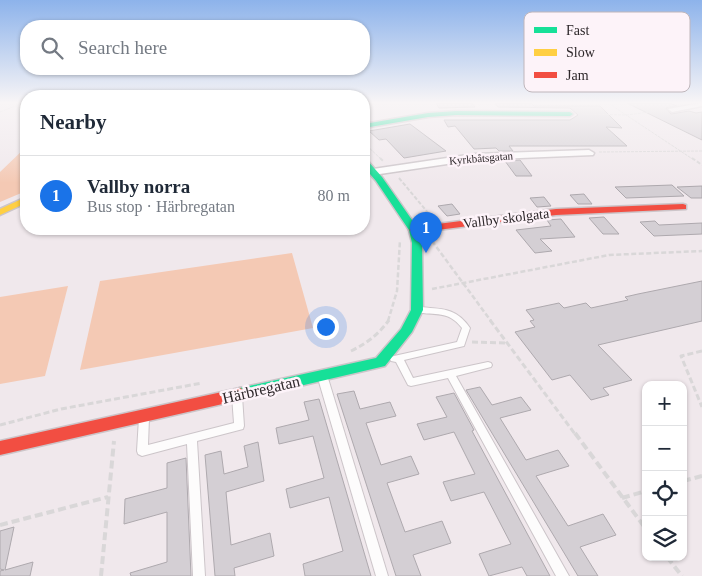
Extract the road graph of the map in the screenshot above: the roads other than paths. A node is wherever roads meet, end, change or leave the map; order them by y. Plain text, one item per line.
1 (589, 153) road end
2 (370, 169) edge
3 (373, 172) junction
4 (20, 203) edge
5 (683, 207) dead end
6 (0, 212) edge
7 (414, 230) junction
8 (417, 310) junction
9 (398, 358) junction
10 (380, 362) junction
11 (488, 365) dead end
12 (450, 374) junction
13 (322, 375) junction
14 (237, 395) junction
15 (144, 416) junction
16 (192, 438) junction
17 (0, 448) edge
18 (199, 576) edge
19 (382, 576) edge
20 (563, 576) edge

1 - 3 street, Kyrkbåtsgatan
2 - 3 street
3 - 7 street
4 - 6 street
5 - 7 street, Vallby skolgata
7 - 8 street
8 - 9 lane
8 - 10 street
9 - 10 lane
9 - 12 lane
10 - 13 street, Härbregatan
11 - 12 lane
12 - 20 lane
13 - 14 street, Härbregatan
13 - 19 lane
14 - 15 street, Härbregatan
14 - 16 lane
15 - 16 lane
15 - 17 street, Härbregatan
16 - 18 lane

